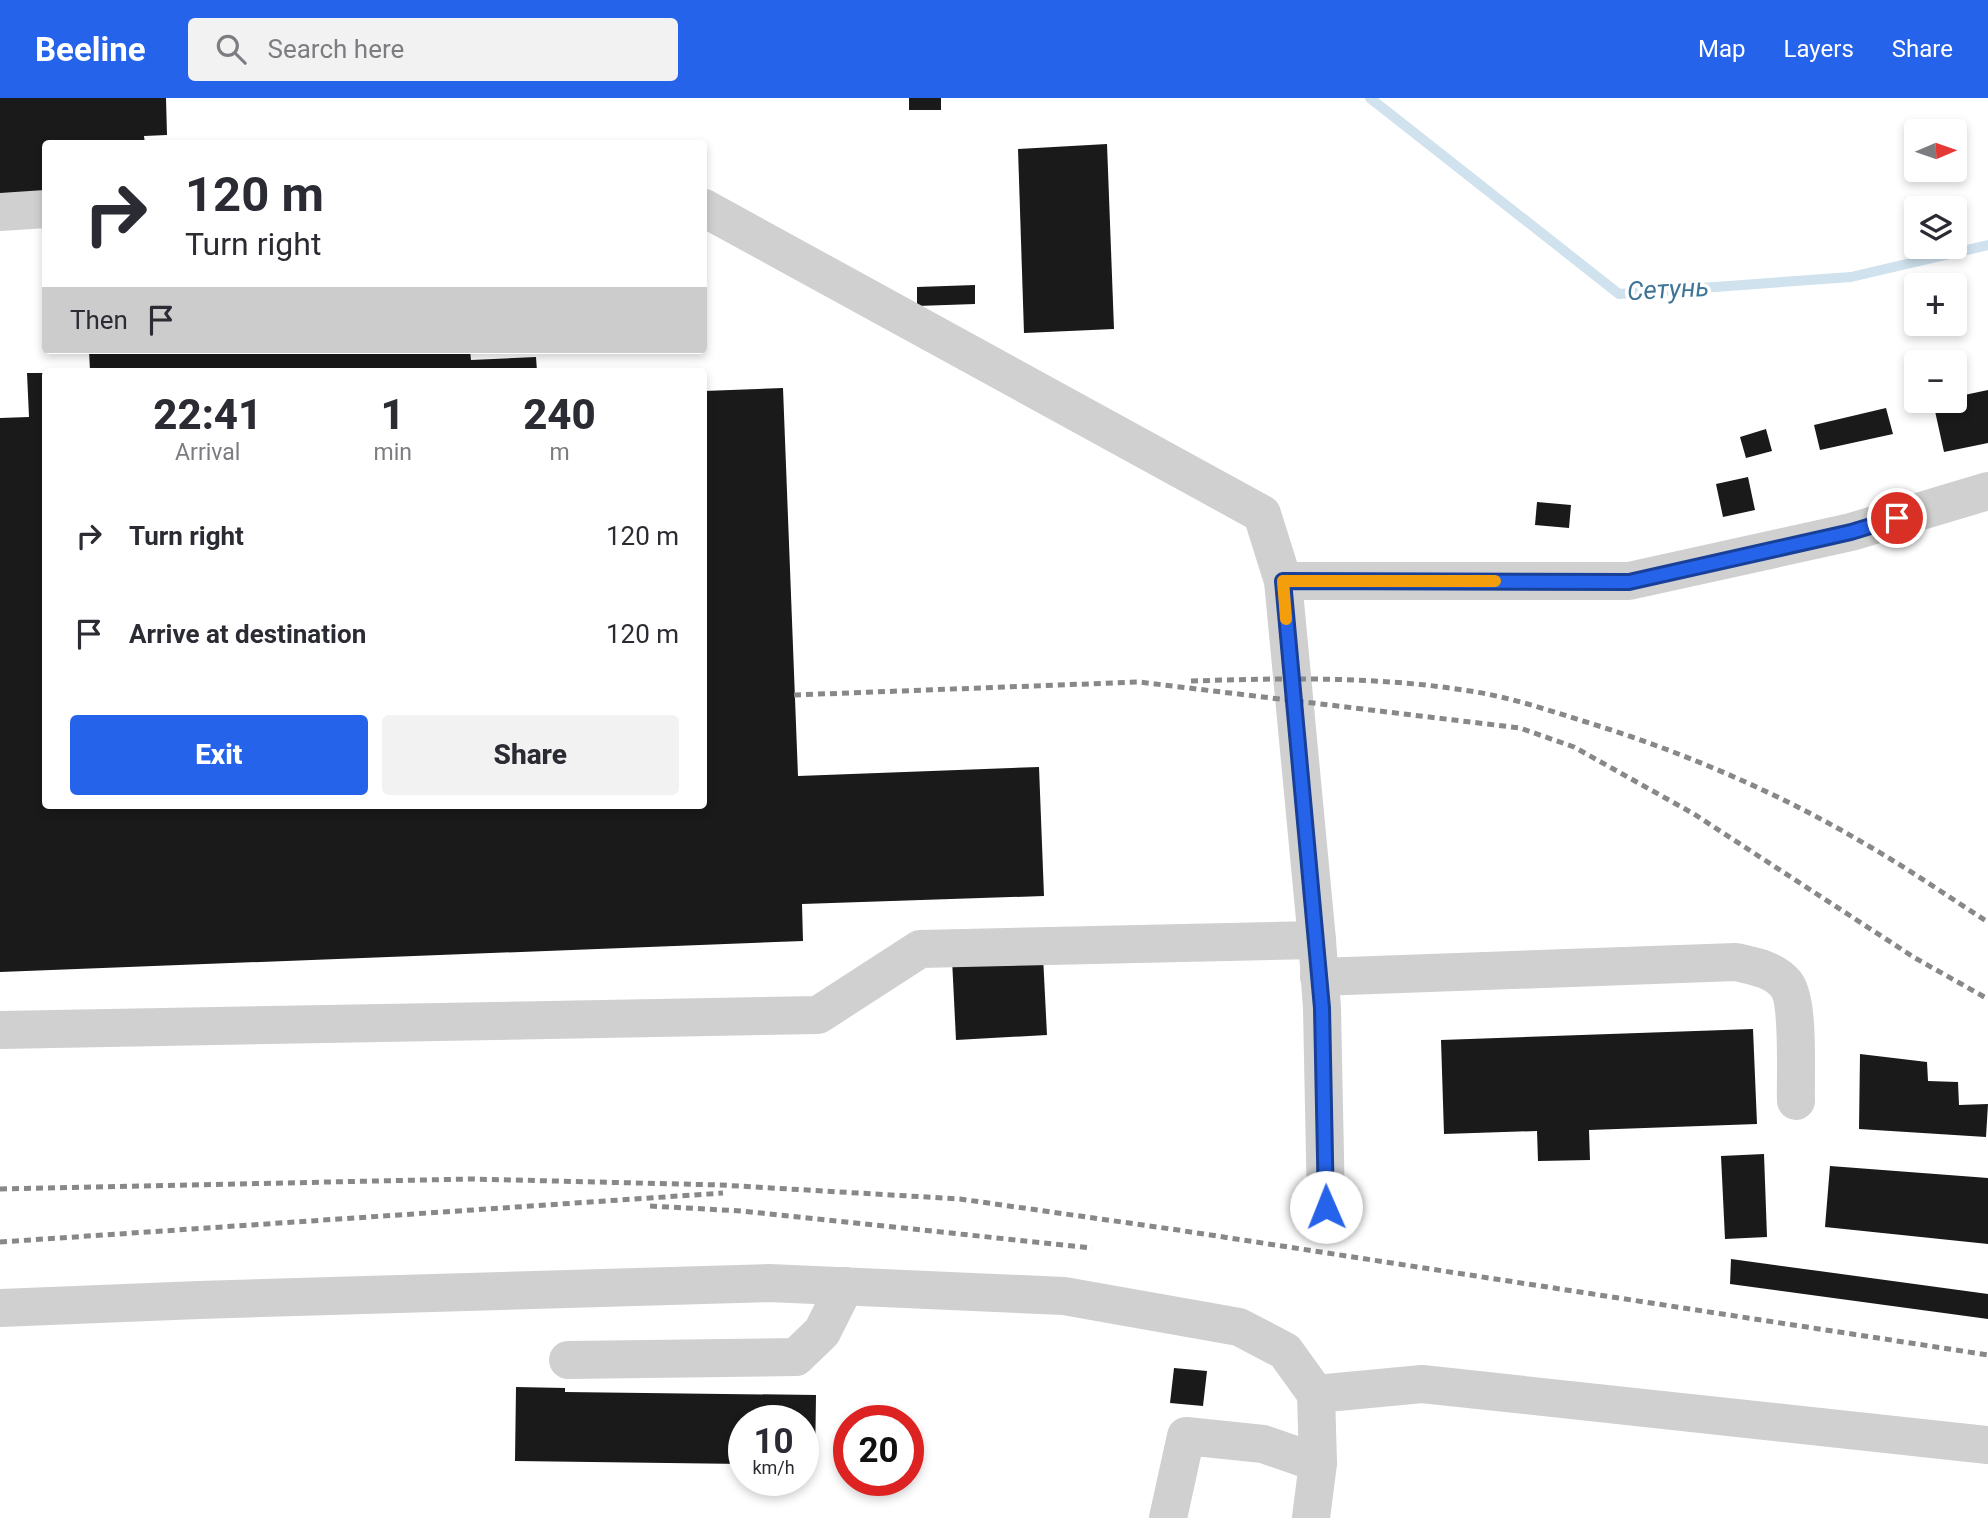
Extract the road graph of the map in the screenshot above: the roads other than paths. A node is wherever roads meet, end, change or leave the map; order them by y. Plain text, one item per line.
1 (42, 209) edge
2 (707, 210) edge
3 (0, 212) edge
4 (1988, 491) edge
5 (1283, 581) junction
6 (1317, 940) junction
7 (1319, 977) junction
8 (0, 1030) edge
9 (1796, 1101) dead end
10 (1326, 1207) dead end
11 (845, 1286) junction
12 (0, 1308) edge
13 (568, 1360) dead end
14 (1316, 1394) junction
15 (1988, 1445) edge
16 (1318, 1463) junction
17 (1168, 1518) edge
18 (1311, 1518) edge

1 - 3 street
2 - 5 street
4 - 5 street
5 - 6 street
6 - 7 street
6 - 8 street
7 - 9 street
7 - 10 street
11 - 12 street
11 - 13 street
11 - 14 street
14 - 15 street
14 - 16 street
16 - 17 street
16 - 18 street

